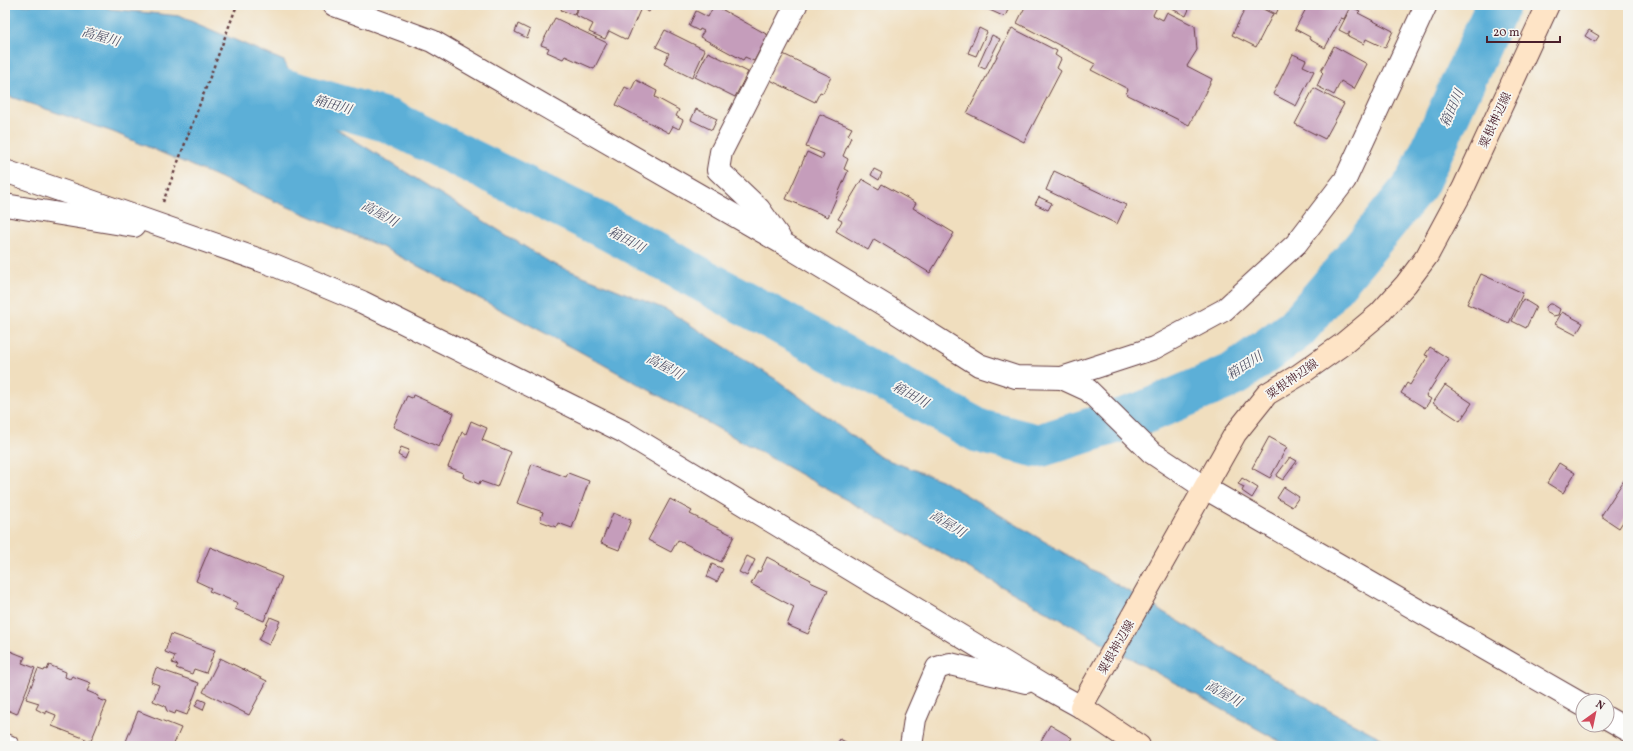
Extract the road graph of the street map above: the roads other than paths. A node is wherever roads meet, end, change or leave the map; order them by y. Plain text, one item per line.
1 (334, 5) edge
2 (796, 5) edge
3 (1426, 5) edge
4 (1548, 5) edge
5 (5, 171) edge
6 (5, 205) edge
7 (159, 213) junction
8 (784, 244) junction
9 (1062, 378) junction
10 (1201, 496) junction
11 (1045, 687) junction
12 (1575, 701) edge
13 (1084, 702) junction
14 (1615, 723) edge
15 (1628, 730) edge
16 (911, 746) edge
17 (1139, 746) edge

1 - 8 street
2 - 8 street
3 - 9 street
4 - 10 main road, 粟根神辺線
5 - 7 street
6 - 7 street
7 - 11 street
8 - 9 street
9 - 10 street
10 - 12 street
10 - 13 main road, 粟根神辺線
11 - 13 street
11 - 16 street
13 - 17 main road
14 - 15 street

